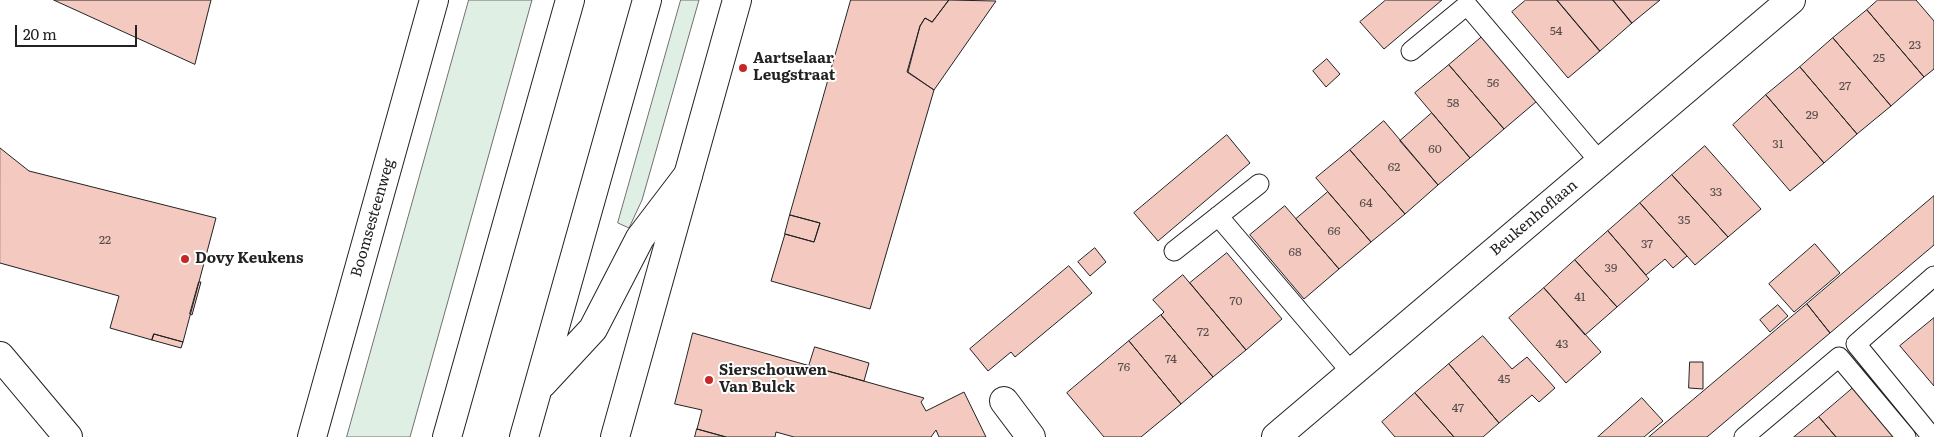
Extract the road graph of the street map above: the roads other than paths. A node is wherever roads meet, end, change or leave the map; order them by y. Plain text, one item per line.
1 (434, 0) edge
2 (570, 0) edge
3 (647, 0) edge
4 (737, 0) edge
5 (1791, 0) edge
6 (1411, 51) dead end
7 (1600, 162) junction
8 (688, 175) junction
9 (1259, 184) dead end
10 (1218, 216) junction
11 (1174, 251) dead end
12 (1934, 276) edge
13 (0, 356) edge
14 (1352, 373) junction
15 (537, 389) junction
16 (1004, 401) dead end
17 (68, 437) edge
18 (312, 437) edge
19 (447, 437) edge
20 (524, 437) edge
21 (615, 437) edge
22 (1031, 437) edge
23 (1276, 437) edge
24 (1744, 437) edge
25 (1906, 437) edge
26 (1932, 437) edge

1 - 18 main road, Boomsesteenweg
2 - 19 main road
3 - 15 main road
4 - 8 main road
5 - 7 main road, Beukenhoflaan
6 - 7 lane
7 - 14 main road, Beukenhoflaan
8 - 15 main road
8 - 21 main road
9 - 10 lane
10 - 11 lane
10 - 14 lane
12 - 26 lane
13 - 17 main road
14 - 23 main road, Beukenhoflaan
15 - 20 main road
16 - 22 main road
24 - 25 lane

